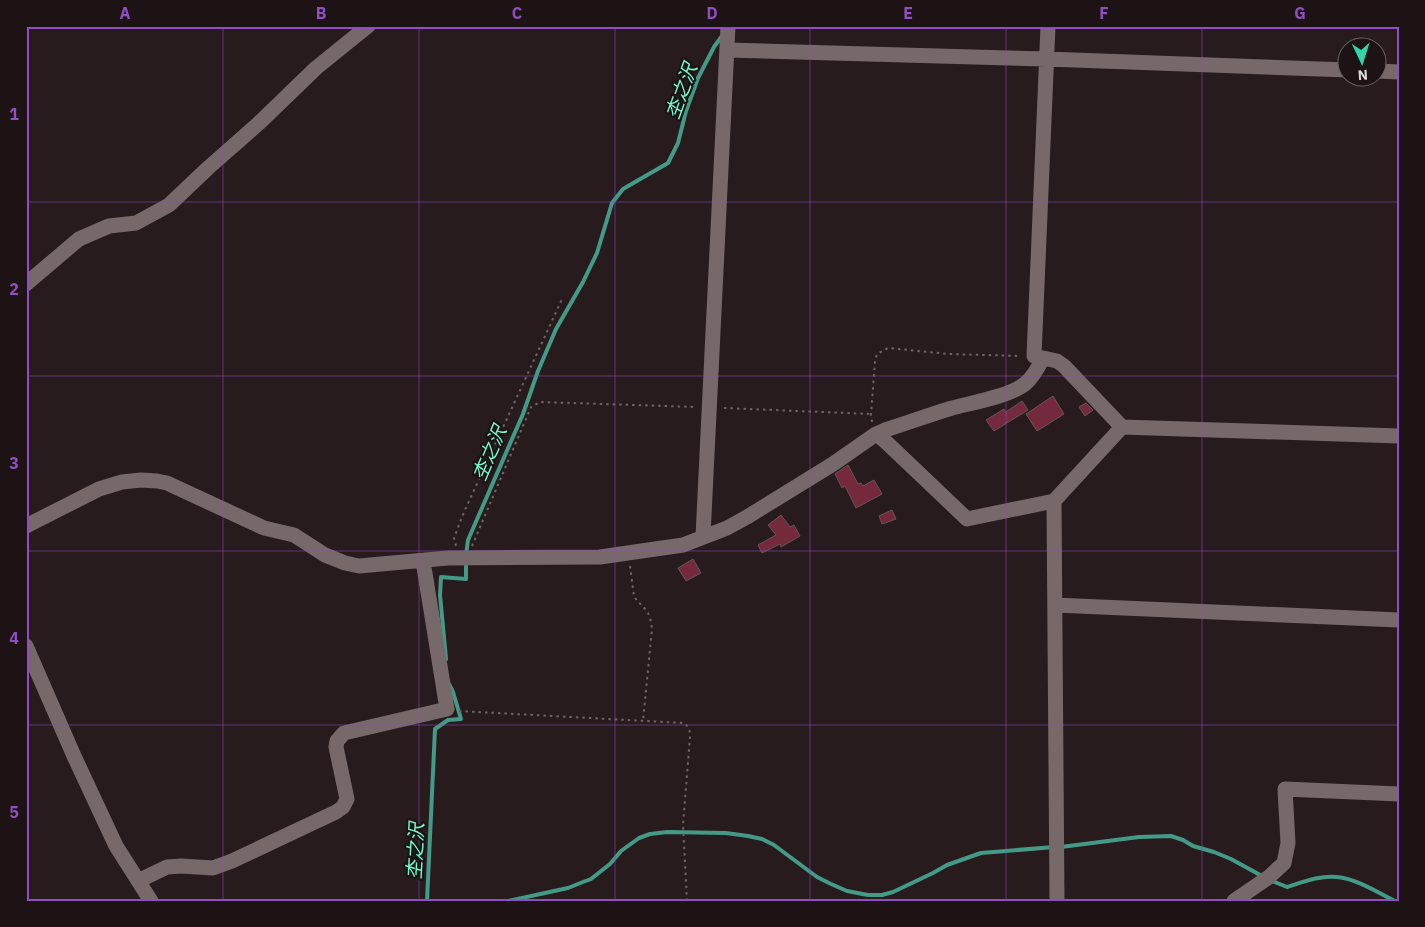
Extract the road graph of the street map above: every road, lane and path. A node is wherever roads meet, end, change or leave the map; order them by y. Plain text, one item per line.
1 (368, 26) edge
2 (728, 26) edge
3 (1048, 26) edge
4 (727, 50) junction
5 (1047, 59) junction
6 (1338, 70) edge
7 (26, 284) edge
8 (563, 297) dead end
9 (1039, 357) junction
10 (709, 407) junction
11 (871, 414) junction
12 (1122, 427) junction
13 (876, 434) junction
14 (1399, 436) edge
15 (1054, 501) junction
16 (26, 526) edge
17 (703, 536) junction
18 (629, 553) junction
19 (454, 558) junction
20 (470, 558) junction
21 (423, 561) junction
22 (1055, 605) junction
23 (1399, 620) edge
24 (26, 646) edge
25 (447, 709) junction
26 (643, 721) junction
27 (1399, 794) edge
28 (138, 881) junction
29 (151, 901) edge
30 (687, 901) edge
31 (1057, 901) edge
32 (1234, 901) edge

1 - 7 street
2 - 4 street
3 - 5 street
4 - 5 street
4 - 10 street
5 - 6 street
5 - 9 street
8 - 19 path
9 - 11 path
9 - 12 street
9 - 13 street
10 - 11 path
10 - 17 street
10 - 20 path
11 - 13 path
12 - 14 street
12 - 15 street
13 - 15 street
13 - 17 street
15 - 22 street
16 - 21 street
17 - 18 street
18 - 20 street
18 - 26 path
19 - 20 street
19 - 21 street
21 - 25 street
22 - 23 street
22 - 31 street
24 - 28 street
25 - 26 path
25 - 28 street
26 - 30 path
27 - 32 street
28 - 29 street

